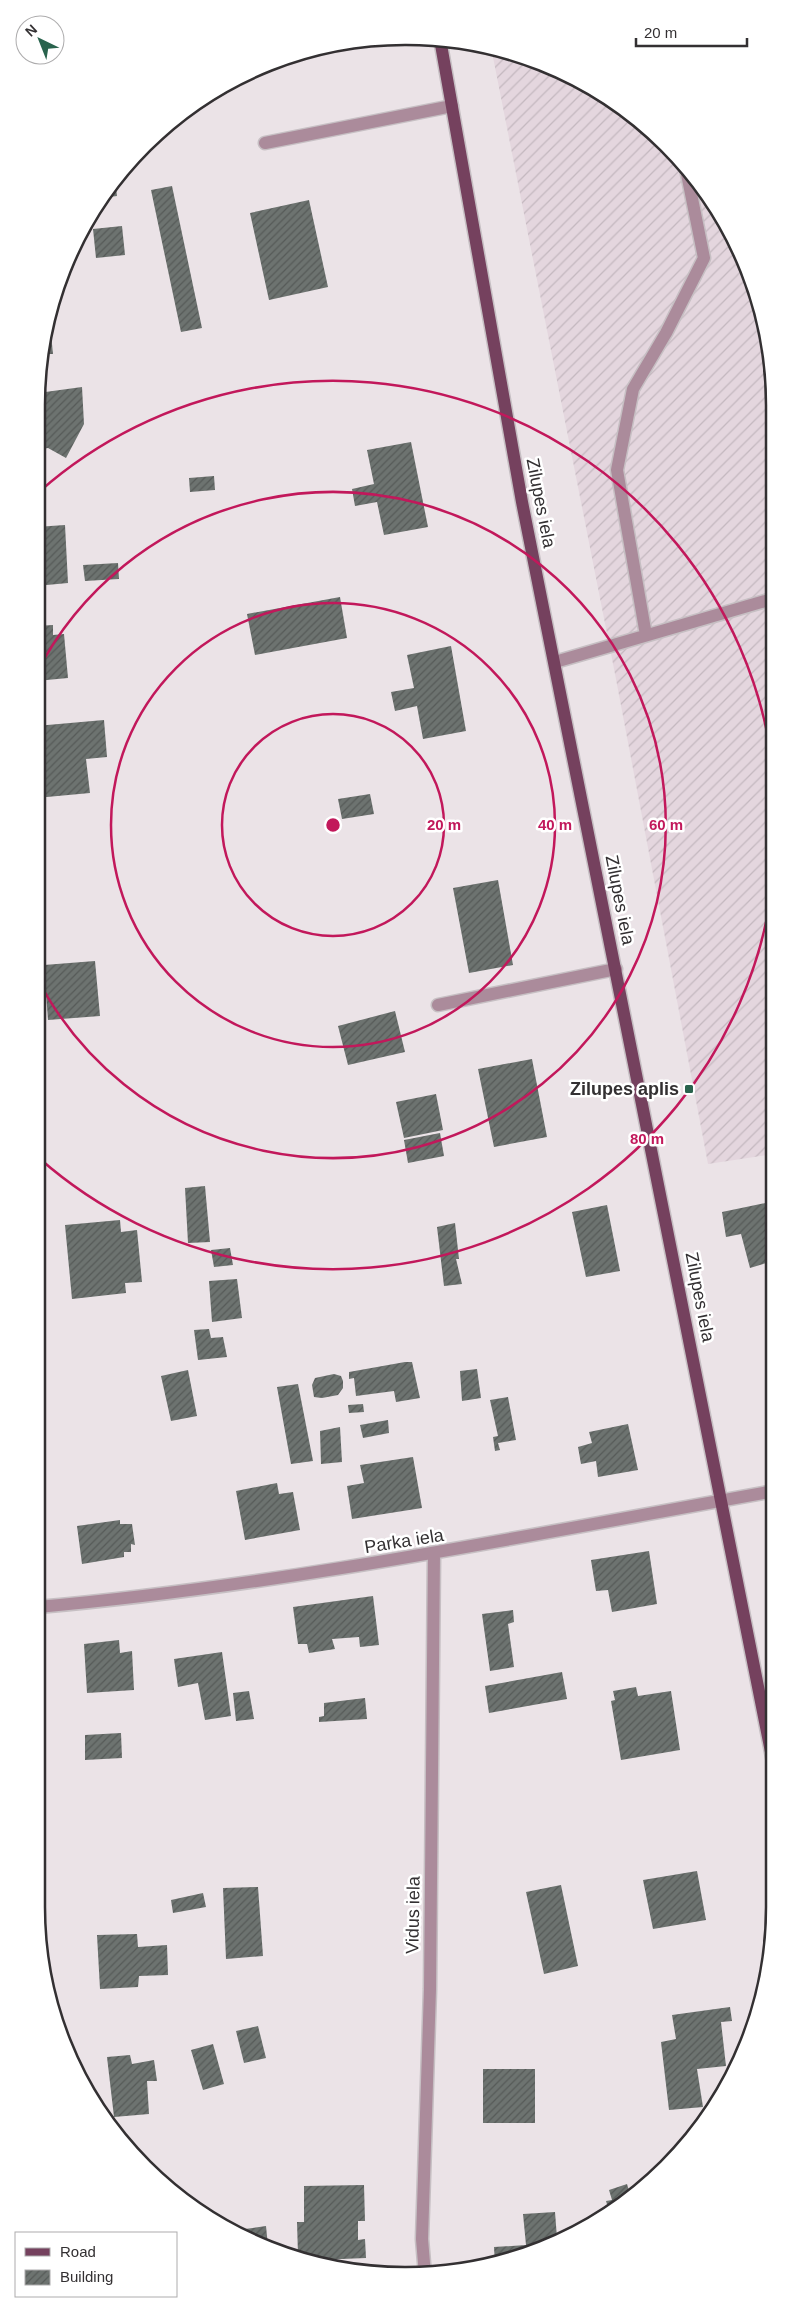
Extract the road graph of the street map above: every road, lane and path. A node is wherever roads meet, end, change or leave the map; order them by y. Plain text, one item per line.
1 (441, 47) edge
2 (452, 106) junction
3 (265, 143) dead end
4 (688, 181) edge
5 (766, 602) edge
6 (646, 635) junction
7 (554, 662) junction
8 (616, 969) junction
9 (438, 1005) dead end
10 (766, 1492) edge
11 (723, 1500) junction
12 (434, 1554) junction
13 (45, 1606) edge
14 (766, 1725) edge
15 (424, 2266) edge

1 - 2 main road, Zilupes iela
2 - 3 street
2 - 7 main road, Zilupes iela
4 - 6 street
5 - 6 street
6 - 7 street
7 - 8 main road, Zilupes iela
8 - 9 street
8 - 11 main road, Zilupes iela
10 - 11 street, Parka iela
11 - 12 street, Parka iela
11 - 14 main road, Zilupes iela
12 - 13 street, Parka iela
12 - 15 street, Vidus iela

